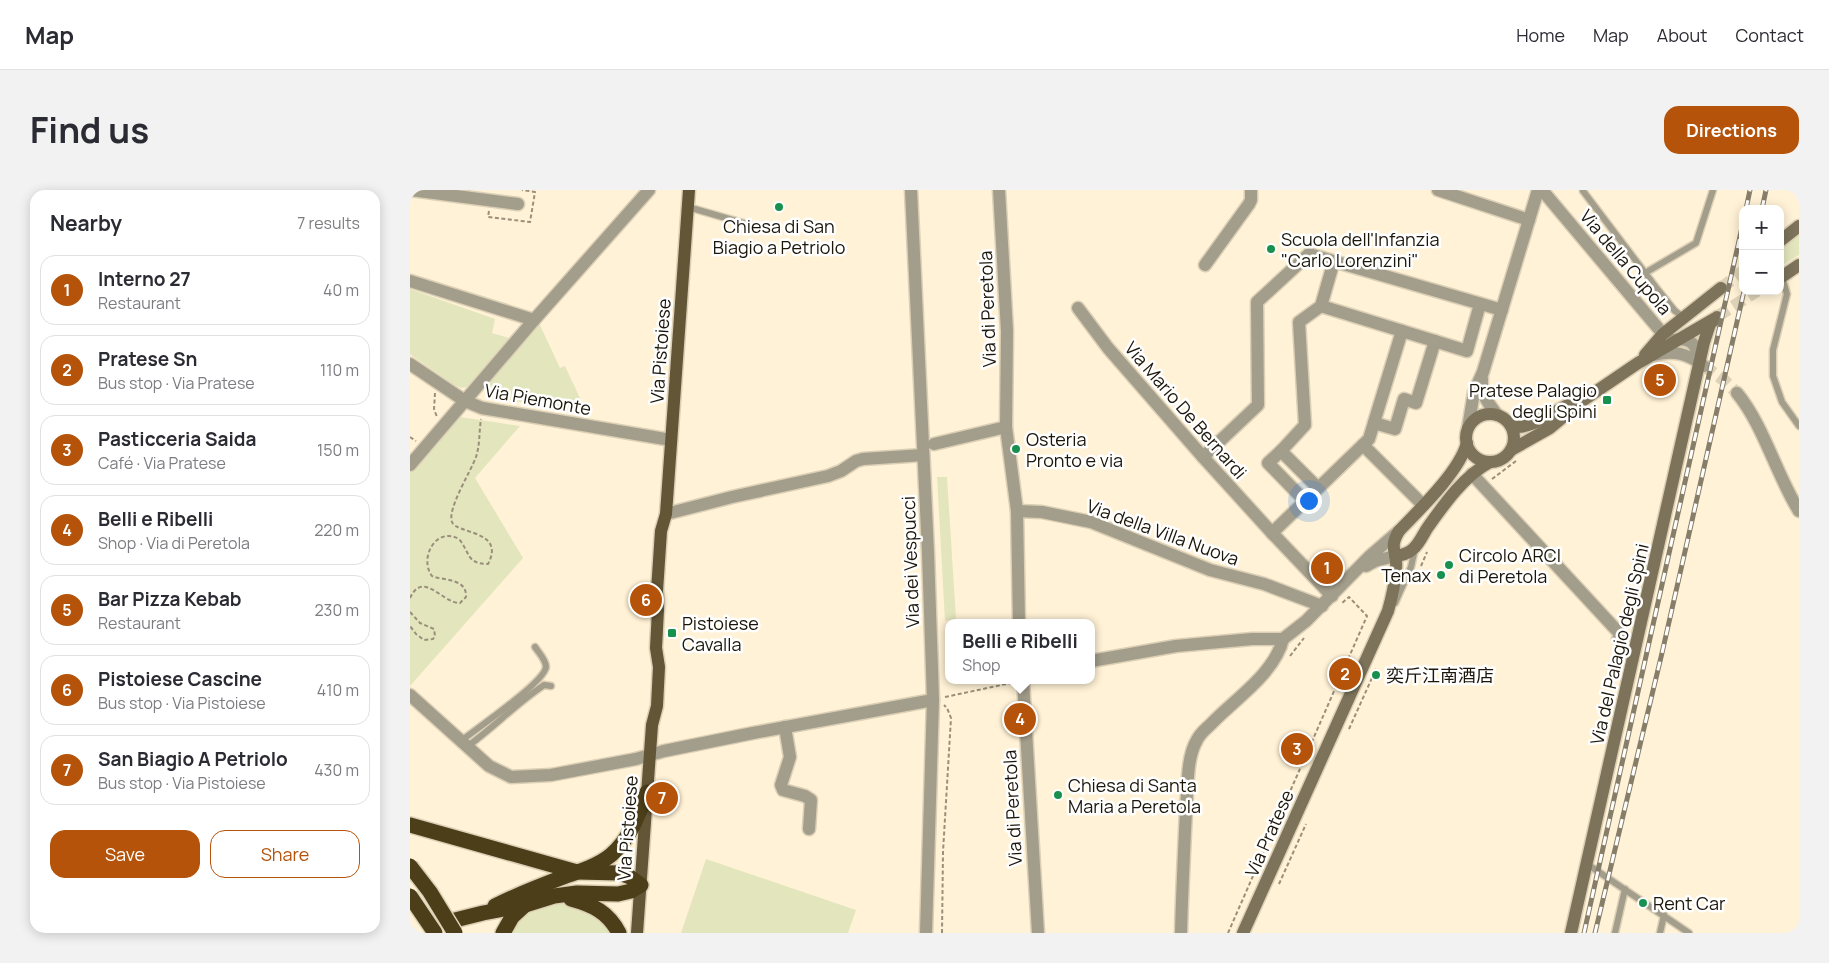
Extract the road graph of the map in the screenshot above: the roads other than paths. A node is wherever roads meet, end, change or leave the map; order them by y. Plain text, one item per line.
1 (410, 190) edge
2 (649, 190) edge
3 (689, 190) edge
4 (911, 190) edge
5 (999, 190) edge
6 (1251, 190) edge
7 (1438, 190) edge
8 (1538, 190) edge
9 (1542, 190) edge
10 (1713, 190) edge
11 (1583, 191) edge
12 (518, 204) dead end
13 (688, 207) junction
14 (1529, 220) junction
15 (750, 225) dead end
16 (1799, 226) edge
17 (1784, 238) edge
18 (1334, 261) junction
19 (1205, 264) dead end
20 (1799, 265) edge
21 (1645, 273) junction
22 (1784, 275) edge
23 (410, 281) edge
24 (1784, 286) edge
25 (1721, 288) tunnel mouth
26 (1480, 304) junction
27 (1321, 306) junction
28 (1078, 308) dead end
29 (1502, 310) junction
30 (1682, 318) junction
31 (534, 320) junction
32 (1402, 331) junction
33 (1663, 334) junction
34 (1680, 339) junction
35 (1435, 341) junction
36 (1652, 350) junction
37 (410, 364) edge
38 (1702, 364) junction
39 (1483, 372) junction
40 (1737, 393) tunnel mouth
41 (1585, 399) junction
42 (465, 401) junction
43 (1497, 415) junction
44 (1374, 423) junction
45 (1511, 426) junction
46 (1799, 426) edge
47 (1006, 427) junction
48 (1468, 428) junction
49 (672, 440) junction
50 (1467, 443) junction
51 (934, 444) dead end
52 (1364, 445) junction
53 (1281, 451) junction
54 (1515, 454) junction
55 (923, 455) junction
56 (1203, 457) junction
57 (412, 458) edge
58 (1490, 462) junction
59 (1472, 474) junction
60 (1318, 488) junction
61 (1305, 501) junction
62 (1423, 505) junction
63 (1017, 511) junction
64 (1799, 511) edge
65 (666, 514) junction
66 (1399, 531) junction
67 (1272, 533) junction
68 (1415, 548) junction
69 (1395, 556) junction
70 (1357, 571) junction
71 (1336, 601) junction
72 (1322, 606) junction
73 (1388, 612) junction
74 (1019, 619) edge
75 (1618, 639) dead end
76 (1283, 640) junction
77 (536, 647) dead end
78 (1095, 660) edge
79 (1023, 684) edge
80 (551, 686) dead end
81 (410, 695) edge
82 (938, 698) junction
83 (785, 727) junction
84 (465, 743) junction
85 (650, 755) junction
86 (647, 792) junction
87 (410, 825) edge
88 (809, 828) dead end
89 (1587, 864) junction
90 (410, 866) edge
91 (577, 872) junction
92 (641, 886) junction
93 (1625, 889) junction
94 (410, 896) edge
95 (554, 896) junction
96 (525, 905) junction
97 (483, 912) junction
98 (1664, 915) junction
99 (455, 927) edge
100 (428, 932) edge
101 (503, 933) edge
102 (619, 933) edge
103 (637, 933) edge
104 (926, 933) edge
105 (1038, 933) edge
106 (1181, 933) edge
107 (1243, 933) edge
108 (1571, 933) edge
109 (1615, 933) edge
110 (1660, 933) edge
111 (1689, 933) edge

1 - 12 street
2 - 31 street
3 - 13 main road, Via Pistoiese
4 - 55 street, Via dei Vespucci
5 - 47 street, Via di Peretola
6 - 19 street
7 - 14 street
8 - 14 street
9 - 33 street, Via della Cupola
10 - 21 lane
11 - 21 lane
13 - 15 lane
13 - 49 main road, Via Pistoiese
14 - 29 street
16 - 17 main road
18 - 26 street
18 - 27 street
18 - 56 street
20 - 22 main road
21 - 30 lane
23 - 31 street
24 - 46 lane
25 - 30 main road
26 - 29 street
26 - 35 street
27 - 32 street
27 - 53 street
28 - 56 street, Via Mario De Bernardi
29 - 39 street
30 - 33 main road
31 - 42 street
32 - 35 street
32 - 44 street
33 - 36 main road
34 - 36 main road
34 - 38 street
34 - 38 main road, Via del Palagio degli Spini
35 - 44 street
36 - 38 street
36 - 41 main road
37 - 42 street, Via Piemonte
38 - 89 main road, Via del Palagio degli Spini
39 - 43 street
39 - 48 street
40 - 64 street
41 - 45 main road
41 - 54 main road
42 - 49 street, Via Piemonte
42 - 57 street
43 - 45 main road
43 - 48 main road
44 - 52 street
45 - 54 main road
47 - 51 street
47 - 63 street, Via di Peretola
48 - 50 main road
49 - 65 main road, Via Pistoiese
50 - 58 main road
50 - 62 main road
52 - 60 street
52 - 62 street
53 - 60 street
53 - 61 street, Via Mario De Bernardi
54 - 58 main road
55 - 65 street
55 - 82 street, Via dei Vespucci
56 - 67 street, Via Mario De Bernardi
58 - 59 main road, Via Pratese
59 - 68 main road, Via Pratese
59 - 75 street
60 - 61 street
61 - 67 street
62 - 66 main road
63 - 72 street, Via della Villa Nuova
63 - 74 street, Via di Peretola
65 - 85 main road, Via Pistoiese
66 - 69 main road, Via Pratese
66 - 70 street
67 - 71 street, Via Mario De Bernardi
68 - 69 main road
68 - 73 lane, Via Pratese
69 - 70 street
69 - 73 main road, Via Pratese
70 - 71 street
71 - 72 street
72 - 76 street
73 - 107 main road, Via Pratese
76 - 78 street
76 - 106 street
77 - 84 lane
79 - 105 street, Via di Peretola
80 - 84 lane
81 - 84 street
82 - 83 street
82 - 104 street, Via dei Vespucci
83 - 85 street
83 - 88 street
84 - 85 street
85 - 86 main road, Via Pistoiese
86 - 91 highway
86 - 92 main road, Via Pistoiese
87 - 91 highway
89 - 93 lane
89 - 108 main road, Via del Palagio degli Spini
90 - 99 highway, bridge
91 - 92 highway
91 - 97 highway
92 - 95 highway
92 - 103 main road, Via Pistoiese
93 - 98 lane
93 - 109 lane
94 - 100 highway, bridge
95 - 96 highway
95 - 102 highway
96 - 97 highway
96 - 101 highway
97 - 99 highway
98 - 110 lane
98 - 111 lane

